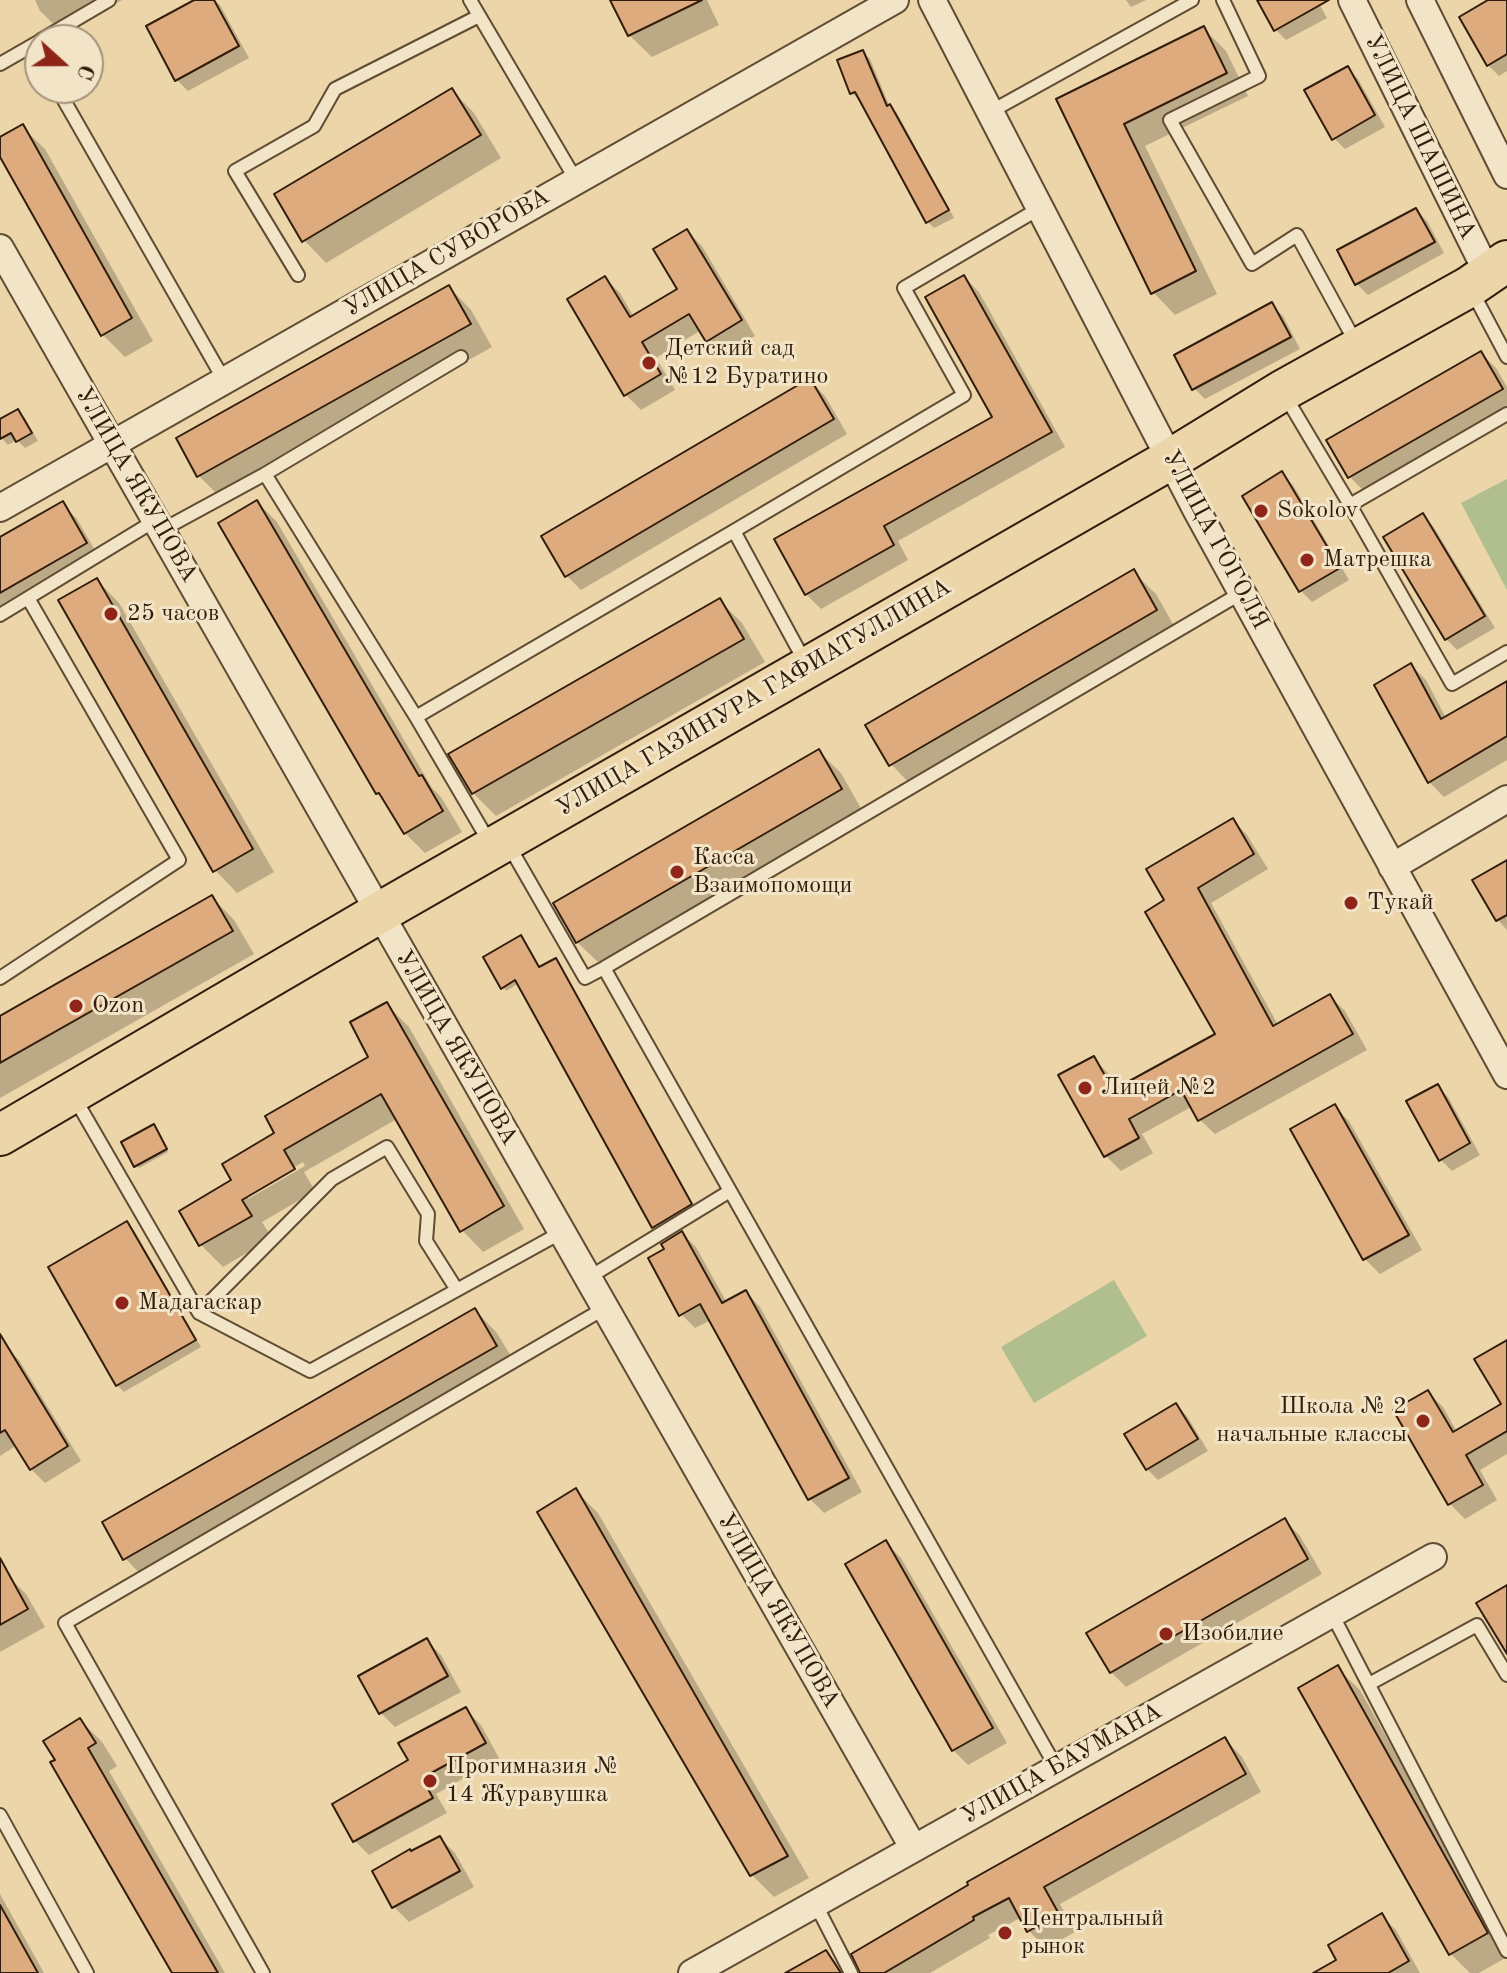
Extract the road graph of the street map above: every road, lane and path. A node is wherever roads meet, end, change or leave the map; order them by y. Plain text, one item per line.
1 (109, 0) edge
2 (470, 0) edge
3 (895, 0) edge
4 (932, 0) edge
5 (1192, 0) edge
6 (1223, 0) edge
7 (1352, 0) edge
8 (1420, 0) edge
9 (479, 16) junction
10 (68, 24) edge
11 (24, 50) edge
12 (0, 64) edge
13 (66, 104) edge
14 (990, 112) junction
15 (1507, 175) edge
16 (576, 180) junction
17 (1040, 208) junction
18 (0, 248) edge
19 (1488, 274) edge
20 (298, 275) dead end
21 (1359, 348) junction
22 (461, 357) dead end
23 (1507, 357) edge
24 (224, 380) junction
25 (1282, 391) junction
26 (1507, 414) edge
27 (112, 443) junction
28 (1171, 459) junction
29 (265, 474) junction
30 (1350, 505) junction
31 (0, 508) edge
32 (159, 525) junction
33 (734, 531) junction
34 (1243, 592) junction
35 (28, 598) junction
36 (0, 615) edge
37 (1507, 652) edge
38 (808, 667) junction
39 (416, 717) junction
40 (1507, 799) edge
41 (499, 844) junction
42 (1392, 867) junction
43 (379, 913) junction
44 (604, 968) junction
45 (0, 978) edge
46 (1507, 1075) edge
47 (72, 1093) junction
48 (0, 1135) edge
49 (730, 1191) junction
50 (562, 1232) junction
51 (588, 1278) junction
52 (457, 1290) junction
53 (605, 1308) junction
54 (199, 1313) junction
55 (1433, 1557) dead end
56 (1332, 1614) junction
57 (1507, 1675) edge
58 (1369, 1684) junction
59 (1056, 1767) junction
60 (0, 1815) edge
61 (913, 1847) junction
62 (815, 1903) junction
63 (1507, 1951) edge
64 (87, 1973) edge
65 (263, 1973) edge
66 (692, 1973) edge
67 (851, 1973) edge

1 - 10 lane
2 - 9 lane
3 - 16 street, УЛИЦА СУВОРОВА
4 - 14 street, УЛИЦА ГОГОЛЯ
5 - 14 lane
6 - 21 lane
7 - 19 street, УЛИЦА ШАШИНА
8 - 15 street
9 - 16 lane
9 - 20 lane
11 - 12 lane
13 - 24 lane
14 - 17 street, УЛИЦА ГОГОЛЯ
16 - 24 street, УЛИЦА СУВОРОВА
17 - 28 street, УЛИЦА ГОГОЛЯ
17 - 33 lane
18 - 27 street, УЛИЦА ЯКУПОВА
19 - 21 main road, УЛИЦА ГАЗИНУРА ГАФИАТУЛЛИНА
19 - 23 lane
21 - 25 main road, УЛИЦА ГАЗИНУРА ГАФИАТУЛЛИНА
22 - 29 lane
24 - 27 street, УЛИЦА СУВОРОВА
25 - 28 main road, УЛИЦА ГАЗИНУРА ГАФИАТУЛЛИНА
25 - 30 lane
26 - 30 lane
27 - 31 street, УЛИЦА СУВОРОВА
27 - 32 street, УЛИЦА ЯКУПОВА
28 - 34 street, УЛИЦА ГОГОЛЯ
28 - 38 main road, УЛИЦА ГАЗИНУРА ГАФИАТУЛЛИНА
29 - 32 lane
29 - 39 lane
30 - 37 lane
32 - 35 lane
32 - 43 street, УЛИЦА ЯКУПОВА
33 - 38 lane
33 - 39 lane
34 - 42 street, УЛИЦА ГОГОЛЯ
34 - 44 lane
35 - 36 lane
35 - 45 lane
38 - 41 main road, УЛИЦА ГАЗИНУРА ГАФИАТУЛЛИНА
39 - 41 lane
40 - 42 street
41 - 43 main road, УЛИЦА ГАЗИНУРА ГАФИАТУЛЛИНА
41 - 44 lane
42 - 46 street, УЛИЦА ГОГОЛЯ
43 - 47 main road, УЛИЦА ГАЗИНУРА ГАФИАТУЛЛИНА
43 - 50 street, УЛИЦА ЯКУПОВА
44 - 49 lane
47 - 48 main road, УЛИЦА ГАЗИНУРА ГАФИАТУЛЛИНА
47 - 54 lane
49 - 51 lane
49 - 59 lane
50 - 51 street, УЛИЦА ЯКУПОВА
50 - 52 lane
51 - 53 street, УЛИЦА ЯКУПОВА
52 - 54 lane
52 - 54 lane
53 - 61 street, УЛИЦА ЯКУПОВА
53 - 65 lane
55 - 56 street, УЛИЦА БАУМАНА
56 - 58 lane
56 - 59 street, УЛИЦА БАУМАНА
57 - 58 lane
58 - 63 lane
59 - 61 street, УЛИЦА БАУМАНА
60 - 64 lane
61 - 62 street, УЛИЦА БАУМАНА
62 - 66 street, УЛИЦА БАУМАНА
62 - 67 lane

